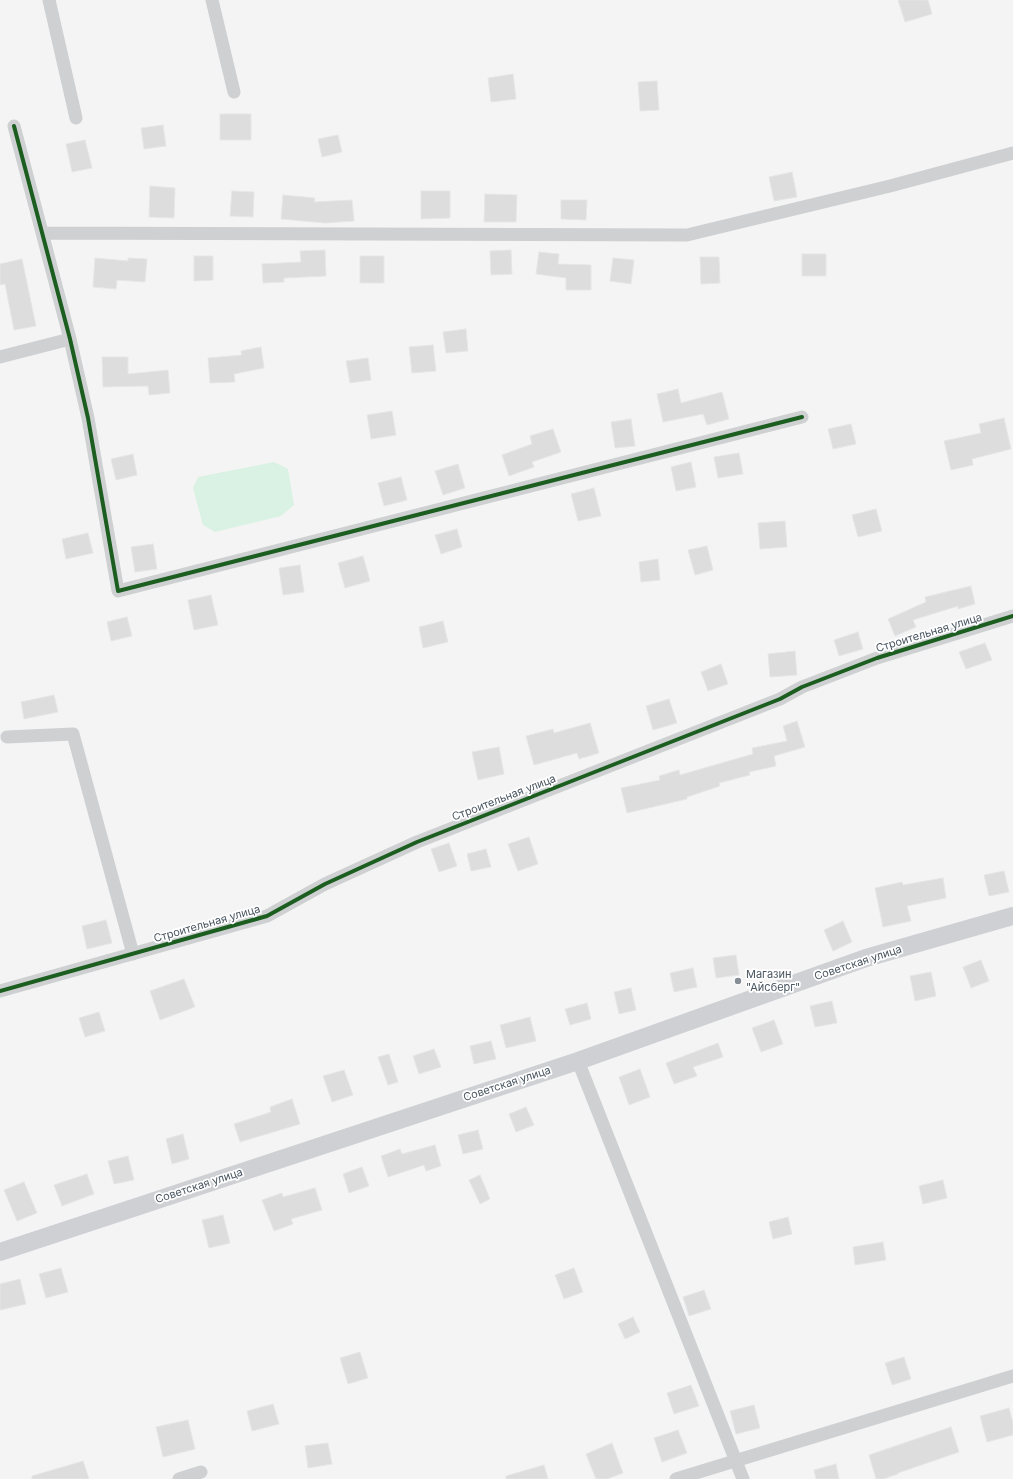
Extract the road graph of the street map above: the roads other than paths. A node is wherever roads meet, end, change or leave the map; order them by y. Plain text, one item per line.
1 (50, 0) edge
2 (212, 0) edge
3 (234, 92) dead end
4 (76, 118) dead end
5 (14, 126) dead end
6 (1013, 153) edge
7 (42, 233) junction
8 (70, 339) junction
9 (0, 357) edge
10 (802, 417) dead end
11 (1013, 616) edge
12 (7, 737) dead end
13 (1013, 916) edge
14 (133, 954) junction
15 (0, 991) edge
16 (578, 1061) junction
17 (0, 1252) edge
18 (1013, 1376) edge
19 (736, 1462) junction
20 (201, 1472) dead end
21 (179, 1479) edge
22 (676, 1479) edge
23 (743, 1479) edge

1 - 4 street
2 - 3 street
5 - 7 street
6 - 7 street
7 - 8 street
8 - 9 street
8 - 10 street
11 - 14 street, Строительная улица
12 - 14 street
13 - 16 main road, Советская улица
14 - 15 street, Строительная улица
16 - 17 main road, Советская улица
16 - 19 street
18 - 19 street
19 - 22 street
19 - 23 street
20 - 21 street

